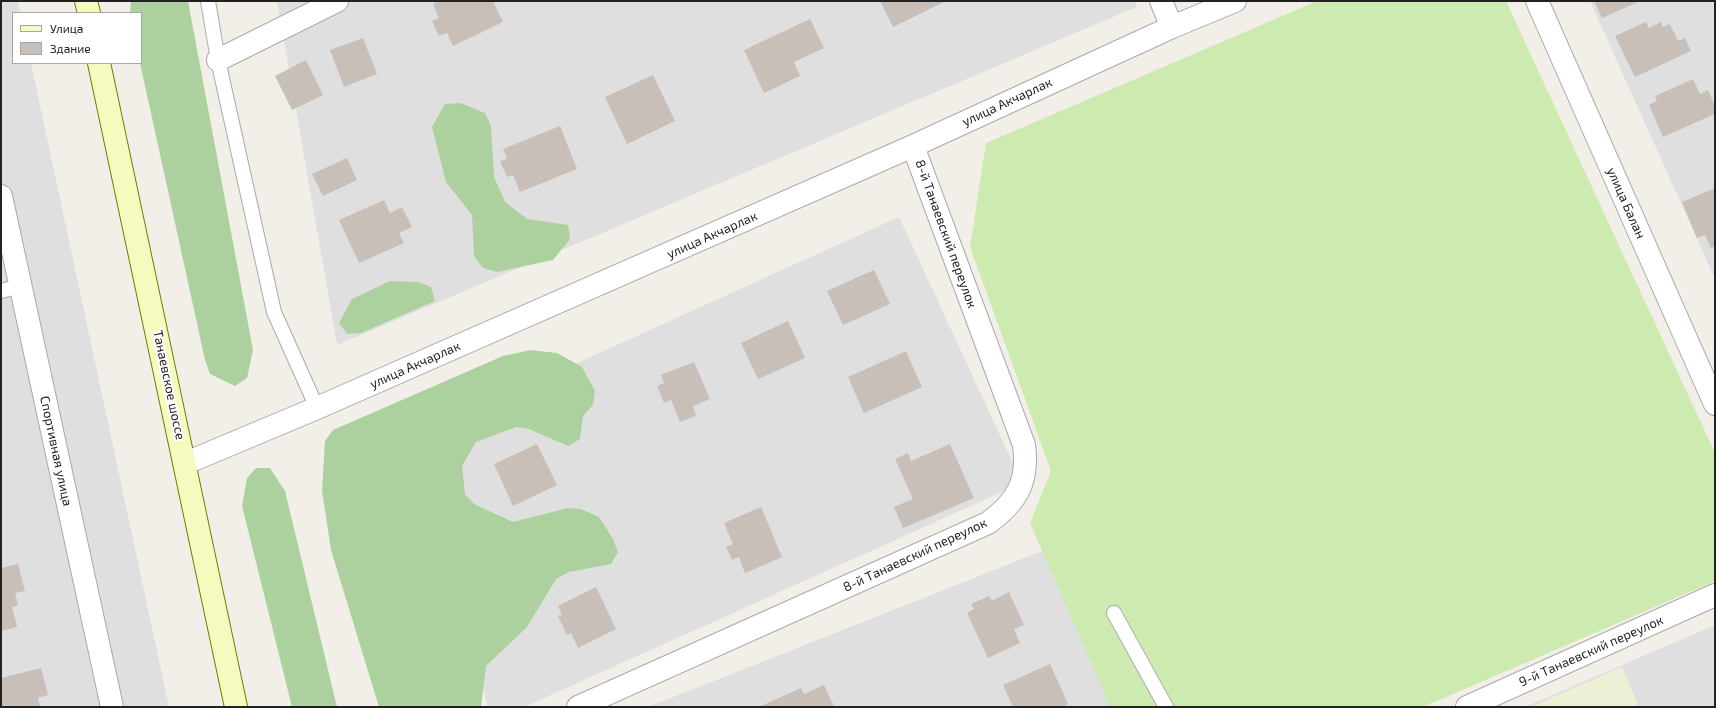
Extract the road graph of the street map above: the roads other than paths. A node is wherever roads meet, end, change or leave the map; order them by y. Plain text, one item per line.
1 (86, 1) edge
2 (208, 1) edge
3 (337, 1) edge
4 (1160, 1) edge
5 (1235, 1) edge
6 (1537, 1) edge
7 (89, 12) edge
8 (1172, 27) junction
9 (218, 60) junction
10 (99, 64) edge
11 (913, 146) junction
12 (1, 196) edge
13 (11, 289) edge
14 (1715, 404) edge
15 (317, 408) junction
16 (186, 463) junction
17 (1715, 595) edge
18 (1114, 613) dead end
19 (112, 707) edge
20 (236, 707) edge
21 (578, 707) edge
22 (1166, 707) edge
23 (1467, 707) edge

1 - 7 street
2 - 9 lane
3 - 9 street
4 - 8 street
5 - 8 street, улица Акчарлак
6 - 14 street, улица Балан
8 - 11 street, улица Акчарлак
9 - 15 lane
10 - 16 street, Танаевское шоссе
11 - 15 street, улица Акчарлак
11 - 21 street, 8-й Танаевский переулок
12 - 13 street, Спортивная улица
13 - 19 street, Спортивная улица
15 - 16 street, улица Акчарлак
16 - 20 street, Танаевское шоссе
17 - 23 street, 9-й Танаевский переулок
18 - 22 lane

